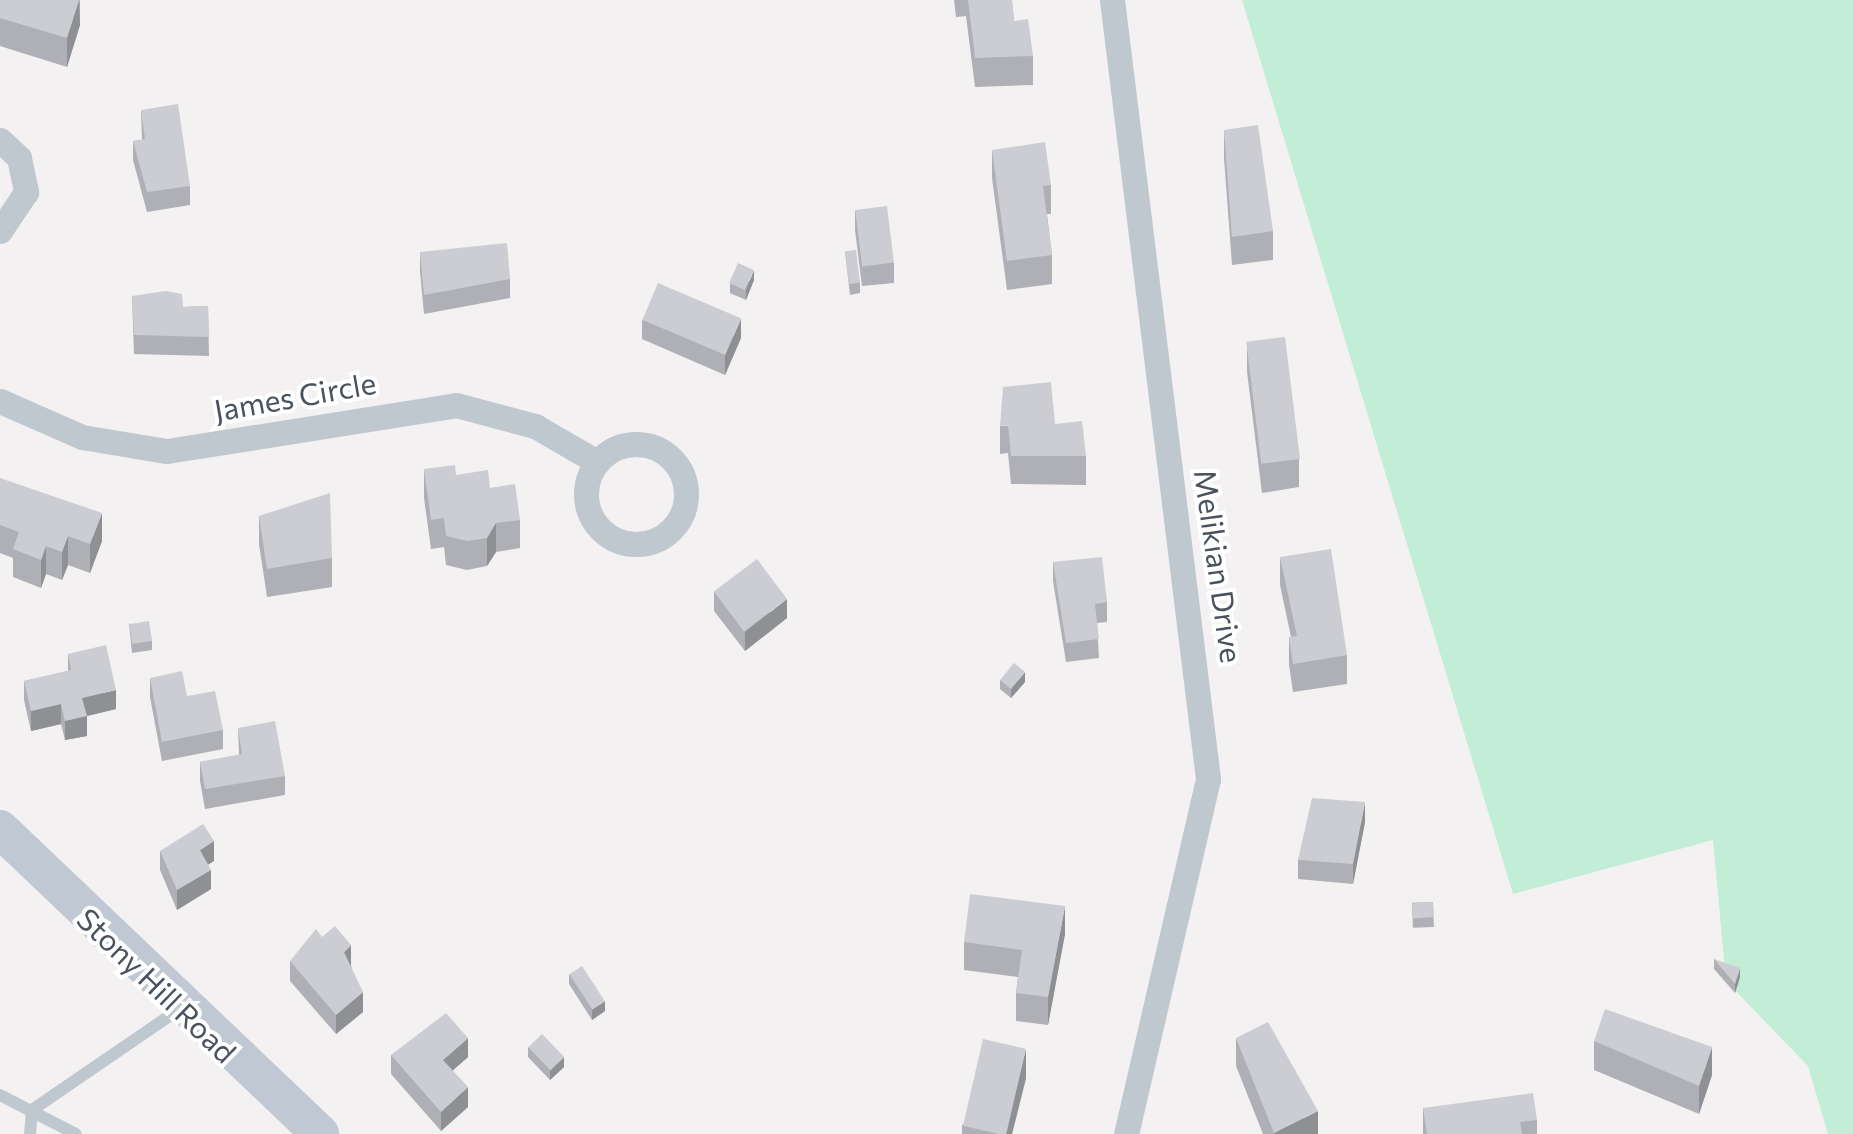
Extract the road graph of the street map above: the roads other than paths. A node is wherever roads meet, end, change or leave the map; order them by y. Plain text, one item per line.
1 (1112, 0) edge
2 (0, 140) edge
3 (0, 231) edge
4 (0, 402) edge
5 (597, 462) junction
6 (0, 829) edge
7 (181, 1008) junction
8 (0, 1096) edge
9 (32, 1110) junction
10 (30, 1134) edge
11 (76, 1134) edge
12 (320, 1134) edge
13 (1126, 1134) edge

1 - 13 street, Melikian Drive
2 - 3 street
4 - 5 street, James Circle
5 - 5 street
6 - 7 main road, Stony Hill Road
7 - 9 lane
7 - 12 main road, Stony Hill Road
8 - 9 lane
9 - 10 lane
9 - 11 lane

